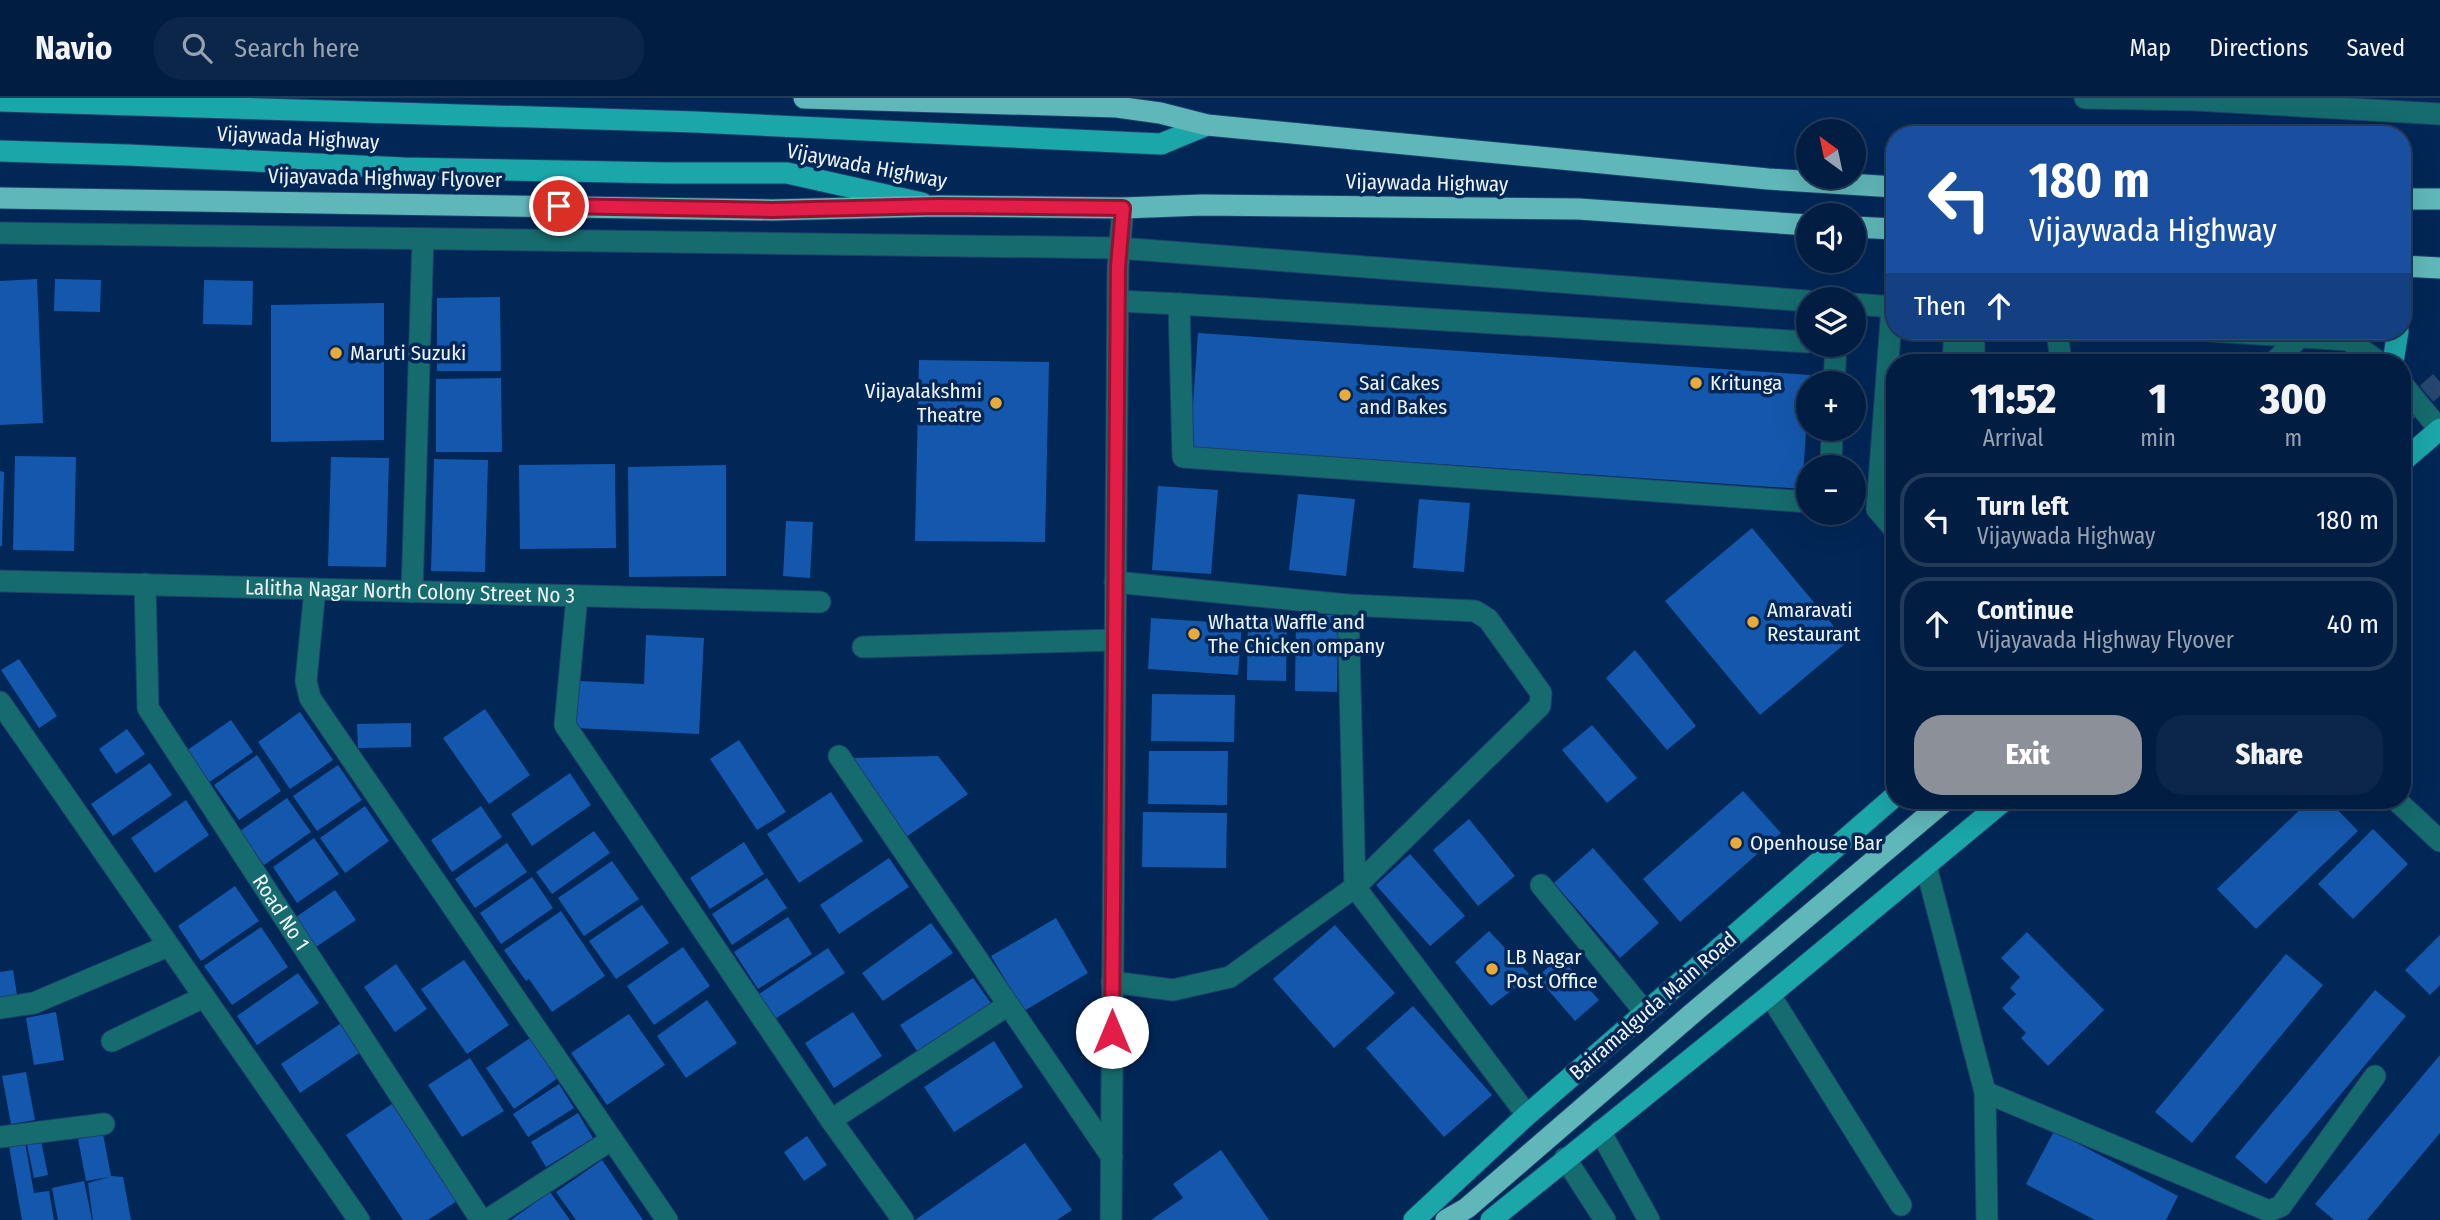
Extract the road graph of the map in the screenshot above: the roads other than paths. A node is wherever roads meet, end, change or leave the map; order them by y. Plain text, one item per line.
1 (804, 98) edge
2 (2085, 98) edge
3 (2195, 99) edge
4 (0, 101) edge
5 (1113, 103) edge
6 (1160, 106) edge
7 (2440, 114) edge
8 (1207, 125) junction
9 (0, 151) edge
10 (1886, 186) edge
11 (0, 198) edge
12 (2411, 199) edge
13 (2440, 199) edge
14 (938, 206) junction
15 (1123, 208) junction
16 (1796, 224) edge
17 (1866, 228) edge
18 (1886, 229) edge
19 (0, 233) edge
20 (423, 239) junction
21 (1119, 248) junction
22 (2411, 266) edge
23 (2440, 268) edge
24 (1796, 299) edge
25 (1118, 301) junction
26 (1179, 304) junction
27 (1866, 305) edge
28 (1886, 306) edge
29 (2297, 340) edge
30 (2348, 340) edge
31 (1796, 341) edge
32 (2282, 354) edge
33 (2368, 354) edge
34 (2411, 395) edge
35 (1886, 402) edge
36 (2440, 430) edge
37 (2411, 454) edge
38 (1796, 501) edge
39 (1886, 520) edge
40 (0, 581) edge
41 (1115, 582) junction
42 (145, 584) junction
43 (315, 589) junction
44 (412, 592) junction
45 (577, 596) junction
46 (820, 602) dead end
47 (1348, 605) junction
48 (1115, 640) junction
49 (863, 647) dead end
50 (0, 702) edge
51 (839, 756) dead end
52 (1886, 804) edge
53 (1934, 809) edge
54 (1994, 809) edge
55 (2406, 809) edge
56 (2440, 841) edge
57 (1926, 866) junction
58 (1541, 885) dead end
59 (1355, 887) junction
60 (169, 946) junction
61 (1112, 982) junction
62 (1770, 995) junction
63 (204, 997) junction
64 (1008, 1005) junction
65 (0, 1008) edge
66 (1645, 1012) junction
67 (112, 1041) dead end
68 (2375, 1076) dead end
69 (1984, 1092) junction
70 (1527, 1115) junction
71 (831, 1120) junction
72 (104, 1124) dead end
73 (1600, 1131) junction
74 (0, 1137) edge
75 (611, 1140) junction
76 (1112, 1157) junction
77 (1565, 1158) junction
78 (1901, 1205) dead end
79 (359, 1220) edge
80 (481, 1220) edge
81 (487, 1220) edge
82 (667, 1220) edge
83 (903, 1220) edge
84 (1111, 1220) edge
85 (1414, 1220) edge
86 (1446, 1220) edge
87 (1491, 1220) edge
88 (1605, 1220) edge
89 (1649, 1220) edge
90 (1987, 1220) edge

1 - 5 highway
2 - 3 street
3 - 7 street
4 - 8 main road, Vijaywada Highway
5 - 6 highway, Vijaywada Highway
6 - 8 highway, Vijaywada Highway
8 - 10 highway, Vijaywada Highway
9 - 14 main road, Vijaywada Highway
11 - 14 highway, Vijayavada Highway Flyover
12 - 13 highway
14 - 15 highway, Vijaywada Highway
15 - 16 highway, Vijaywada Highway
15 - 21 street
17 - 18 highway
19 - 20 street
20 - 21 street
20 - 44 street
21 - 24 street
21 - 25 street
22 - 23 highway
25 - 26 street
25 - 41 street
26 - 31 street
26 - 38 street
27 - 28 street
29 - 32 street
30 - 33 street
34 - 36 street
35 - 39 street
36 - 37 main road
40 - 42 street, Lalitha Nagar North Colony Street No 3
41 - 47 street
41 - 48 street
42 - 43 street, Lalitha Nagar North Colony Street No 3
42 - 80 street, Road No 1
43 - 44 street, Lalitha Nagar North Colony Street No 3
43 - 75 street
44 - 45 street, Lalitha Nagar North Colony Street No 3
45 - 46 street, Lalitha Nagar North Colony Street No 3
45 - 71 street
47 - 59 street
47 - 59 street
48 - 49 street
48 - 61 street
50 - 60 street
51 - 64 street
52 - 66 main road, Bairamalguda Main Road
53 - 86 highway
54 - 57 main road
55 - 56 street
57 - 62 main road
57 - 69 street
58 - 66 street
59 - 61 street
59 - 70 street
60 - 63 street
60 - 65 street
61 - 76 street
62 - 73 main road
62 - 78 street
63 - 67 street
63 - 79 street
64 - 71 street
64 - 76 street
66 - 70 main road, Bairamalguda Main Road
68 - 69 street
69 - 90 street
70 - 85 main road, Bairamalguda Main Road
71 - 83 street
72 - 74 street
73 - 77 main road
73 - 89 street
75 - 81 street
75 - 82 street
76 - 84 street
77 - 87 main road
77 - 88 street

